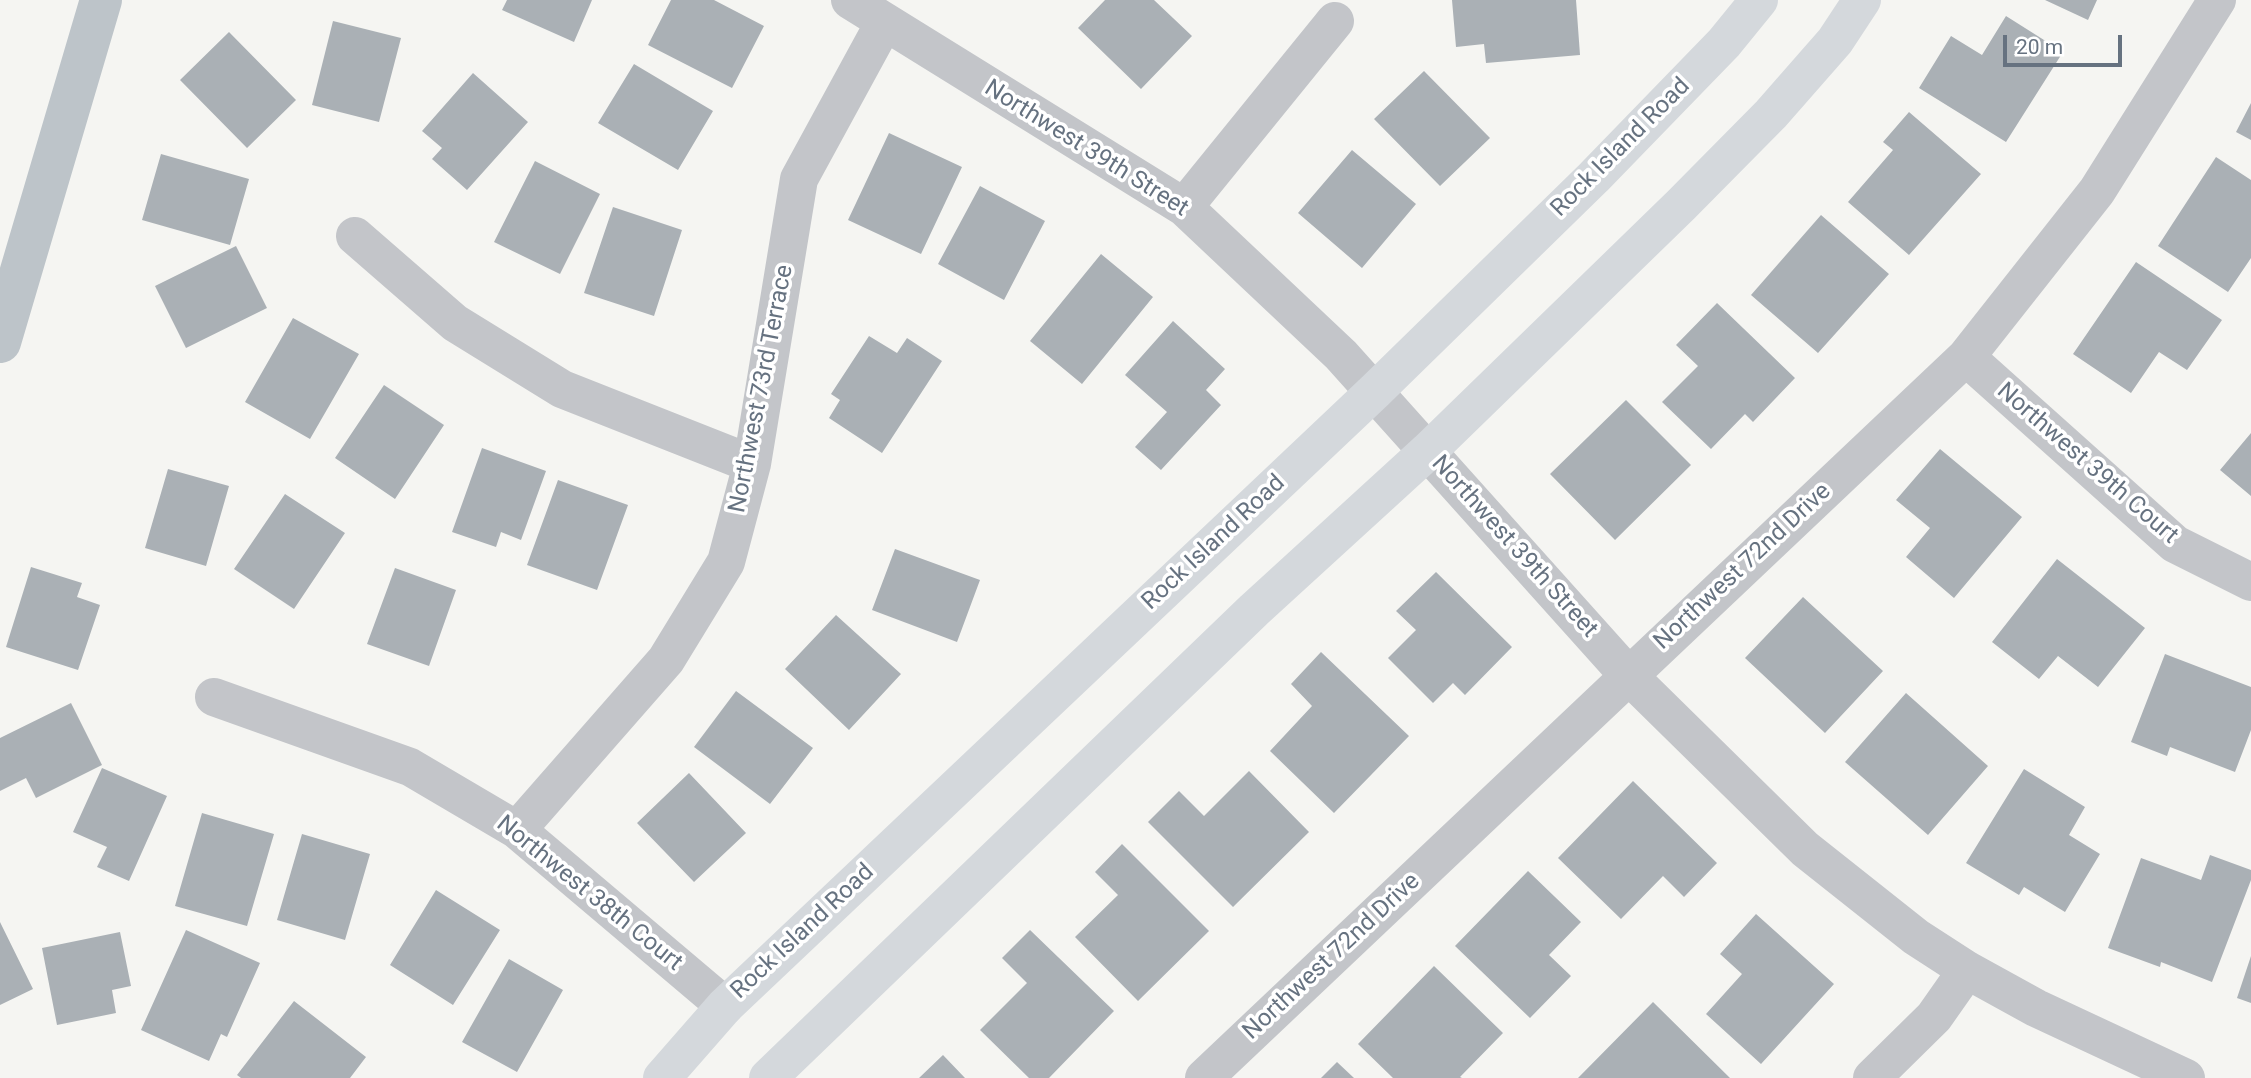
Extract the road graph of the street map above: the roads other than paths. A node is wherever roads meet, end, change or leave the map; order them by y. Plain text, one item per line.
1 (850, 0) edge
2 (1759, 0) edge
3 (1862, 0) edge
4 (2217, 0) edge
5 (1335, 22) dead end
6 (884, 23) junction
7 (1184, 207) junction
8 (355, 236) dead end
9 (1966, 357) junction
10 (1375, 391) junction
11 (1428, 452) junction
12 (752, 464) junction
13 (2251, 582) edge
14 (1628, 676) junction
15 (214, 697) dead end
16 (517, 830) junction
17 (1967, 970) junction
18 (725, 1006) junction
19 (662, 1078) edge
20 (768, 1078) edge
21 (1204, 1078) edge
22 (1872, 1078) edge
23 (2186, 1078) edge

1 - 6 street, Northwest 39th Street
2 - 10 main road, Rock Island Road
3 - 11 main road
4 - 9 street, Northwest 72nd Drive
5 - 7 street
6 - 7 street, Northwest 39th Street
6 - 12 street, Northwest 73rd Terrace
7 - 10 street, Northwest 39th Street
8 - 12 street
9 - 13 street, Northwest 39th Court
9 - 14 street, Northwest 72nd Drive
10 - 11 street, Northwest 39th Street
10 - 18 main road, Rock Island Road
11 - 14 street, Northwest 39th Street
11 - 20 main road
12 - 16 street, Northwest 73rd Terrace
14 - 17 street, Northwest 39th Street
14 - 21 street, Northwest 72nd Drive
15 - 16 street, Northwest 38th Court
16 - 18 street, Northwest 38th Court
17 - 22 street
17 - 23 street, Northwest 39th Street
18 - 19 main road, Rock Island Road

